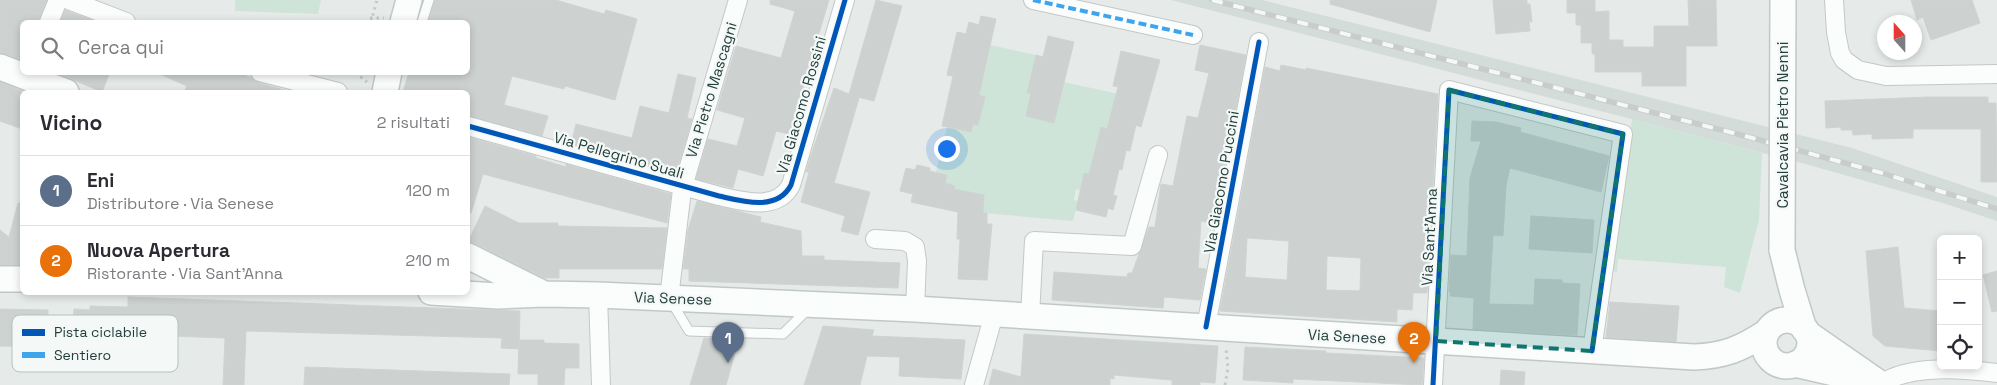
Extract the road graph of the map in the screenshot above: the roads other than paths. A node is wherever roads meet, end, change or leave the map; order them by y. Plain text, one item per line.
1 (58, 0) edge
2 (69, 0) edge
3 (409, 0) edge
4 (429, 0) edge
5 (738, 0) edge
6 (845, 0) edge
7 (1033, 0) edge
8 (1783, 0) edge
9 (1834, 0) edge
10 (50, 20) edge
11 (121, 20) edge
12 (395, 20) edge
13 (423, 20) edge
14 (1193, 35) dead end
15 (1259, 42) dead end
16 (0, 67) edge
17 (20, 73) edge
18 (1997, 74) edge
19 (28, 75) edge
20 (272, 75) edge
21 (62, 90) edge
22 (330, 90) edge
23 (470, 127) edge
24 (1158, 155) dead end
25 (683, 186) junction
26 (765, 203) joint
27 (875, 239) dead end
28 (1782, 250) junction
29 (470, 257) edge
30 (0, 278) edge
31 (20, 280) edge
32 (470, 294) edge
33 (544, 294) junction
34 (598, 295) junction
35 (669, 298) junction
36 (915, 309) junction
37 (994, 314) junction
38 (1030, 316) junction
39 (1216, 328) junction
40 (1770, 328) junction
41 (1805, 331) junction
42 (1436, 340) junction
43 (1592, 351) junction
44 (1694, 357) junction
45 (1788, 365) junction
46 (1997, 372) edge
47 (601, 385) edge
48 (974, 385) edge
49 (1433, 385) edge
50 (1882, 385) edge

1 - 10 street
2 - 11 street
3 - 12 main road
4 - 13 lane
5 - 25 street, Via Pietro Mascagni
6 - 26 street, Via Giacomo Rossini
7 - 14 street
8 - 28 main road, Cavalcavia Pietro Nenni, bridge
9 - 18 street
15 - 39 street, Via Giacomo Puccini
16 - 17 main road
19 - 21 main road
20 - 22 street
23 - 25 street, Via Pellegrino Suali
24 - 38 street
25 - 26 street, Via Pellegrino Suali
25 - 35 street, Via Pietro Mascagni
27 - 36 street
28 - 40 main road, Cavalcavia Pietro Nenni
28 - 41 main road, Cavalcavia Pietro Nenni
29 - 33 main road
30 - 31 main road
32 - 33 main road, Via Senese
33 - 34 main road, Via Senese
34 - 35 main road, Via Senese
34 - 47 street
35 - 36 main road, Via Senese
36 - 37 main road, Via Senese
37 - 38 main road, Via Senese
37 - 48 street
38 - 39 main road, Via Senese
39 - 42 main road, Via Senese
40 - 41 main road
40 - 44 main road, Via Senese
40 - 45 main road
41 - 45 main road
41 - 50 main road
42 - 43 main road, Via Senese
42 - 43 street, Via Sant'Anna
42 - 49 street, Via Sant'Anna
43 - 44 main road, Via Senese
44 - 45 main road, Via Senese
45 - 50 main road, Via Senese
46 - 50 street

